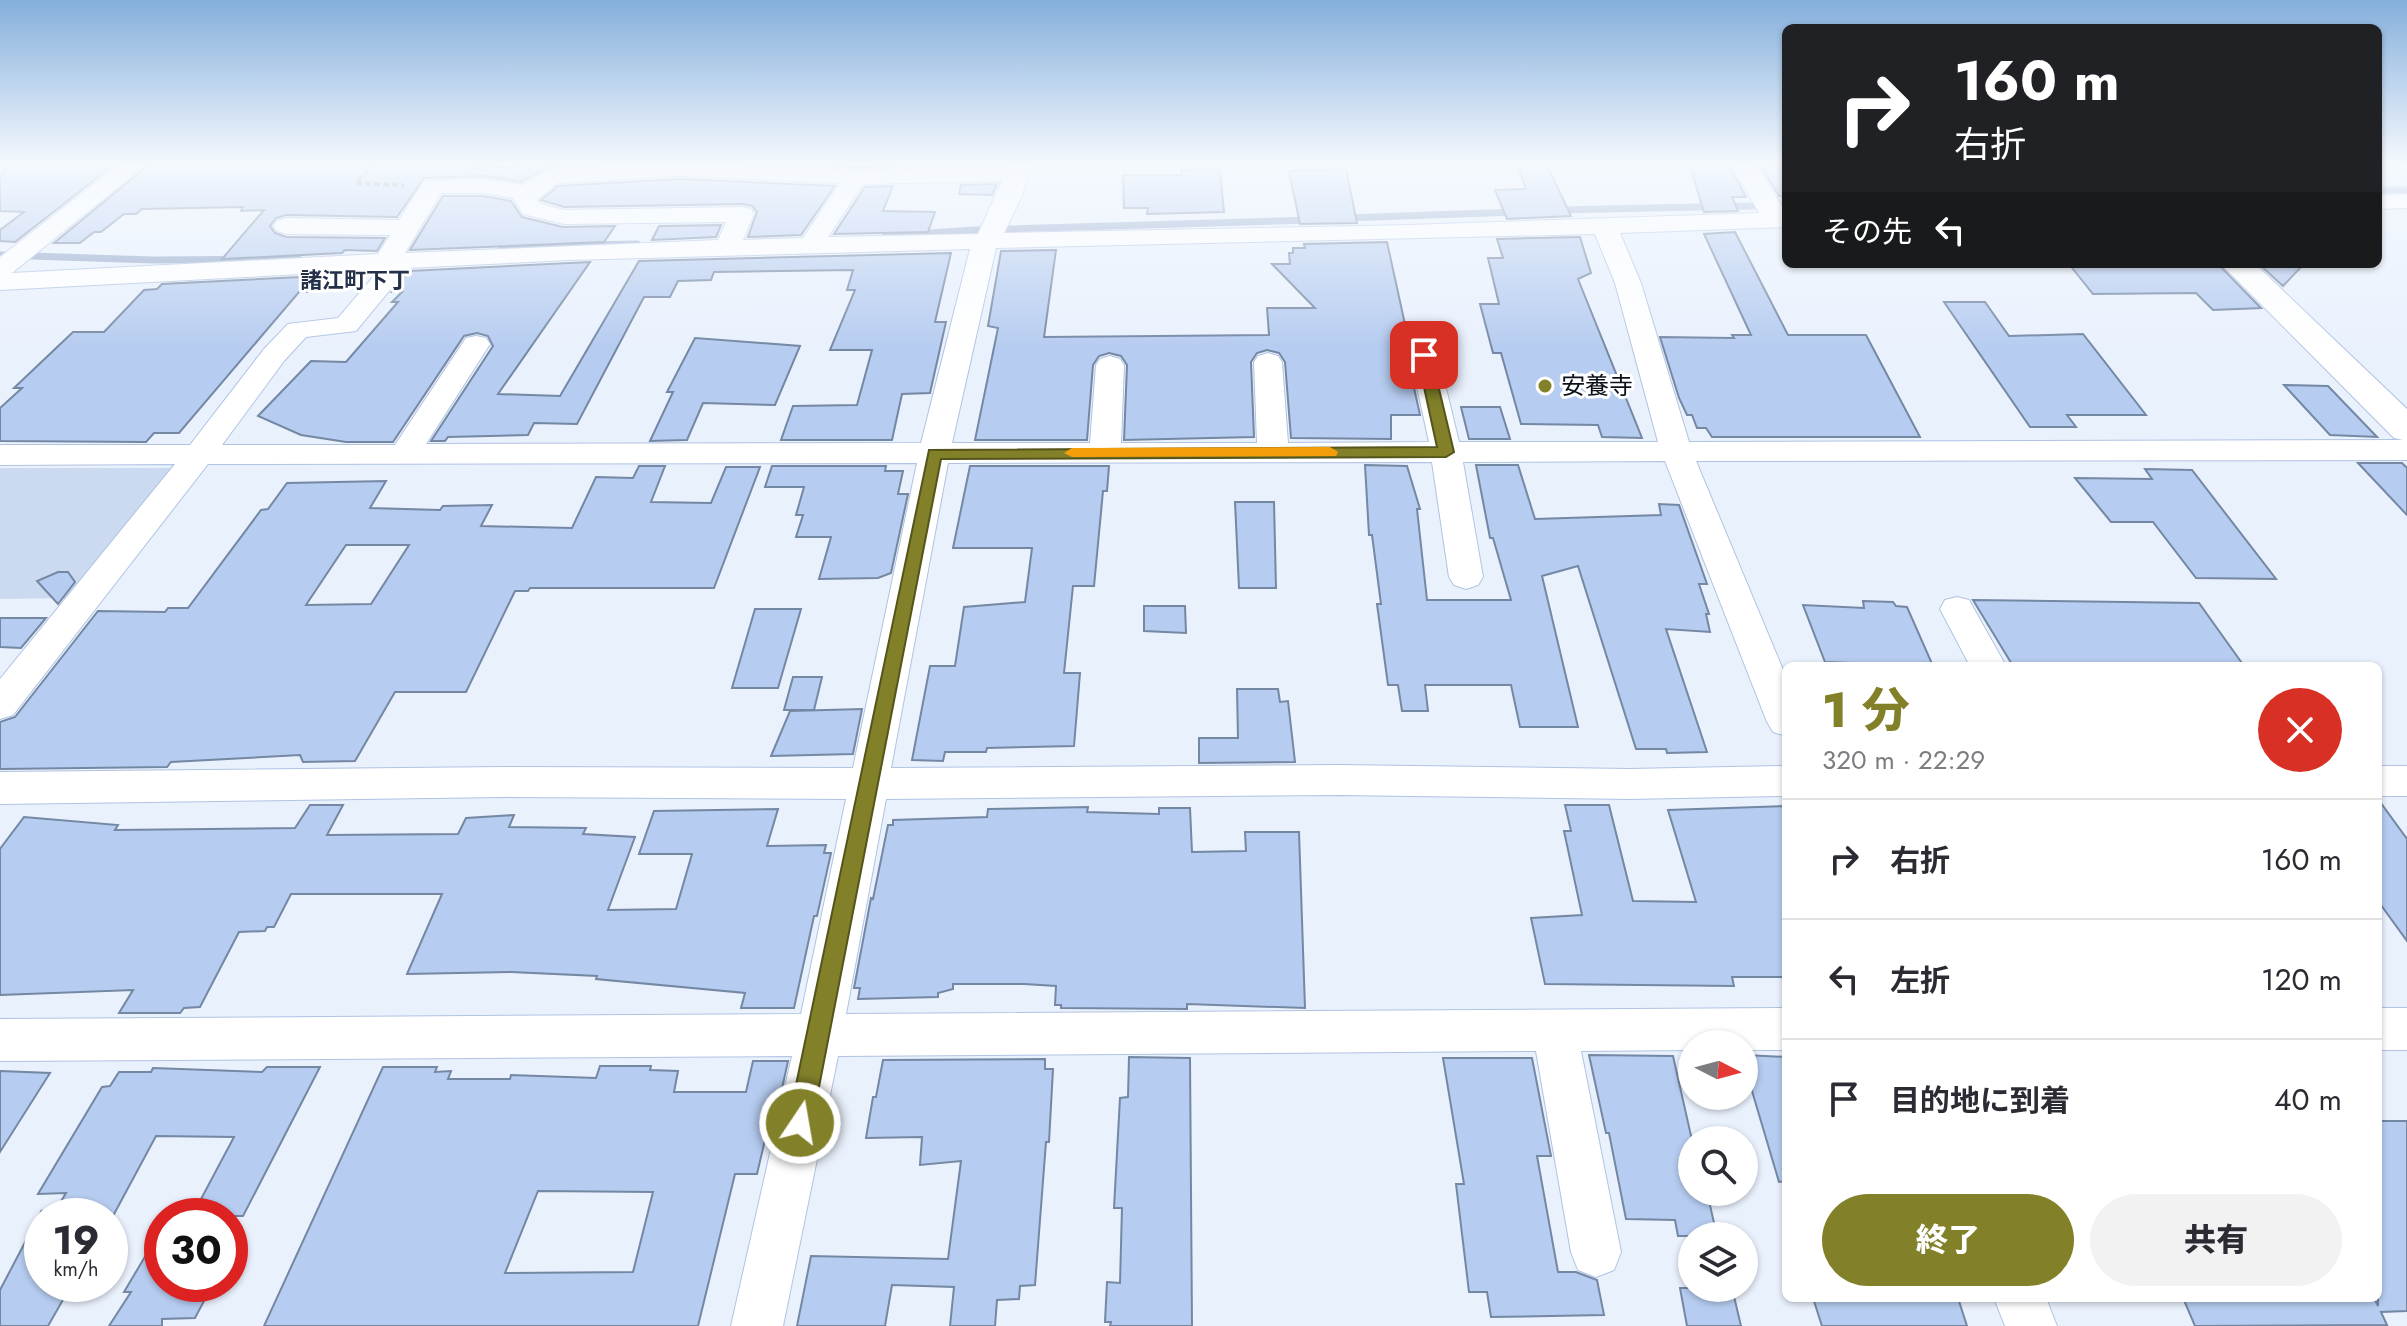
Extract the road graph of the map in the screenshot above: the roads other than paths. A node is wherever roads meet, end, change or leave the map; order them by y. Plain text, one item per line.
1 (59, 225) edge
2 (408, 225) edge
3 (737, 225) edge
4 (824, 225) edge
5 (995, 225) edge
6 (1619, 225) edge
7 (286, 226) dead end
8 (1604, 226) junction
9 (406, 228) junction
10 (991, 234) junction
11 (813, 241) junction
12 (730, 242) junction
13 (392, 259) junction
14 (9, 265) edge
15 (2241, 268) edge
16 (476, 344) dead end
17 (1424, 355) dead end
18 (1268, 362) dead end
19 (1110, 365) dead end
20 (2407, 430) edge
21 (1676, 450) junction
22 (2407, 450) edge
23 (1273, 451) junction
24 (1105, 452) junction
25 (1446, 452) junction
26 (934, 454) junction
27 (0, 455) edge
28 (198, 456) junction
29 (403, 456) junction
30 (1466, 577) dead end
31 (1957, 609) dead end
32 (1986, 662) edge
33 (0, 705) edge
34 (1782, 712) edge
35 (1782, 781) edge
36 (2382, 781) edge
37 (2407, 781) edge
38 (869, 784) junction
39 (0, 788) edge
40 (1782, 1029) edge
41 (2382, 1029) edge
42 (2407, 1029) edge
43 (1555, 1033) junction
44 (819, 1037) junction
45 (0, 1040) edge
46 (1596, 1252) dead end
47 (2022, 1302) edge
48 (757, 1326) edge
49 (2031, 1326) edge

1 - 14 street
2 - 9 street
3 - 12 street
4 - 11 street
5 - 10 street
6 - 8 street
7 - 9 street
8 - 10 street
8 - 21 street
9 - 13 street
10 - 11 street
10 - 26 street
11 - 12 street
12 - 13 street
13 - 14 street
13 - 28 street
15 - 20 street
16 - 29 street
17 - 25 street
18 - 23 street
19 - 24 street
21 - 22 street
21 - 25 street
21 - 34 street
23 - 24 street
23 - 25 street
24 - 26 street
25 - 30 street
26 - 29 street
26 - 38 street
27 - 28 street
28 - 29 street
28 - 33 street
31 - 32 street
35 - 38 street
36 - 37 street
38 - 39 street
38 - 44 street
40 - 43 street
41 - 42 street
43 - 44 street
43 - 46 street
44 - 45 street
44 - 48 street
47 - 49 street

